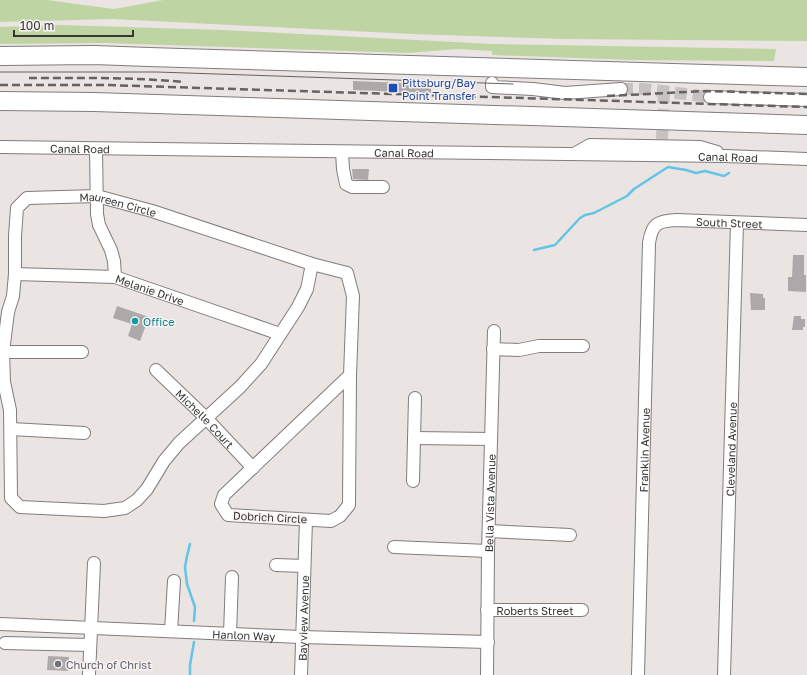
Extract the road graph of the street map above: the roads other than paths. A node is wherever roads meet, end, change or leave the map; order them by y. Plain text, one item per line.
1 (0, 56) edge
2 (807, 73) edge
3 (764, 75) junction
4 (807, 77) edge
5 (492, 83) dead end
6 (621, 89) tunnel mouth
7 (710, 97) tunnel mouth
8 (807, 100) edge
9 (0, 101) edge
10 (807, 125) edge
11 (0, 147) edge
12 (96, 149) junction
13 (342, 152) junction
14 (573, 154) junction
15 (725, 156) junction
16 (807, 159) edge
17 (383, 187) dead end
18 (96, 196) junction
19 (736, 223) junction
20 (807, 225) edge
21 (653, 227) joint
22 (312, 264) junction
23 (15, 274) junction
24 (115, 277) junction
25 (494, 331) dead end
26 (280, 334) junction
27 (583, 346) dead end
28 (493, 349) junction
29 (3, 352) junction
30 (82, 352) dead end
31 (156, 370) dead end
32 (350, 375) junction
33 (415, 398) dead end
34 (206, 418) junction
35 (11, 429) junction
36 (84, 433) dead end
37 (414, 438) junction
38 (491, 439) junction
39 (253, 468) junction
40 (413, 481) dead end
41 (306, 520) junction
42 (489, 531) junction
43 (570, 535) dead end
44 (394, 547) dead end
45 (488, 550) junction
46 (94, 563) dead end
47 (304, 564) junction
48 (276, 565) dead end
49 (232, 577) dead end
50 (174, 581) dead end
51 (488, 610) junction
52 (582, 610) dead end
53 (0, 624) edge
54 (91, 628) junction
55 (171, 631) junction
56 (230, 634) junction
57 (301, 637) junction
58 (488, 642) junction
59 (5, 643) dead end
60 (90, 645) junction
61 (89, 675) edge
62 (301, 675) edge
63 (487, 675) edge
64 (638, 675) edge
65 (724, 675) edge

1 - 3 highway
2 - 3 highway
3 - 4 highway
5 - 6 street
7 - 8 street
9 - 10 highway
11 - 12 street, Canal Road
12 - 13 street, Canal Road
12 - 18 street
13 - 14 street, Canal Road
13 - 17 street
14 - 15 street, Canal Road
14 - 15 street
15 - 16 street, Canal Road
18 - 22 street, Maureen Circle
18 - 23 street, Maureen Circle
18 - 24 street
19 - 20 street, South Street
19 - 21 street, South Street
19 - 65 street, Cleveland Avenue
21 - 64 street, Franklin Avenue
22 - 26 street, Maureen Circle
22 - 32 street, Dobrich Circle
23 - 24 street, Melanie Drive
23 - 29 street, Maureen Circle
24 - 26 street, Melanie Drive
25 - 28 street, Bella Vista Avenue
26 - 34 street, Maureen Circle
27 - 28 street
28 - 38 street, Bella Vista Avenue
29 - 30 street
29 - 35 street, Maureen Circle
31 - 34 street, Michelle Court
32 - 39 street, Dobrich Circle
32 - 41 street, Dobrich Circle
33 - 37 street
34 - 35 street, Maureen Circle
34 - 39 street, Michelle Court
35 - 36 street
37 - 38 street
37 - 40 street
38 - 42 street, Bella Vista Avenue
39 - 41 street, Dobrich Circle
41 - 47 street, Bayview Avenue
42 - 43 street
42 - 45 street, Bella Vista Avenue
44 - 45 street
45 - 51 street, Bella Vista Avenue
46 - 54 street
47 - 48 street
47 - 57 street, Bayview Avenue
49 - 56 street
50 - 55 street
51 - 52 street, Roberts Street
51 - 58 street, Bella Vista Avenue
53 - 54 street, Hanlon Way
54 - 55 street, Hanlon Way
54 - 60 street
55 - 56 street, Hanlon Way
56 - 57 street, Hanlon Way
57 - 58 street, Hanlon Way
57 - 62 street, Bayview Avenue
58 - 63 street, Bella Vista Avenue
59 - 60 street
60 - 61 street

